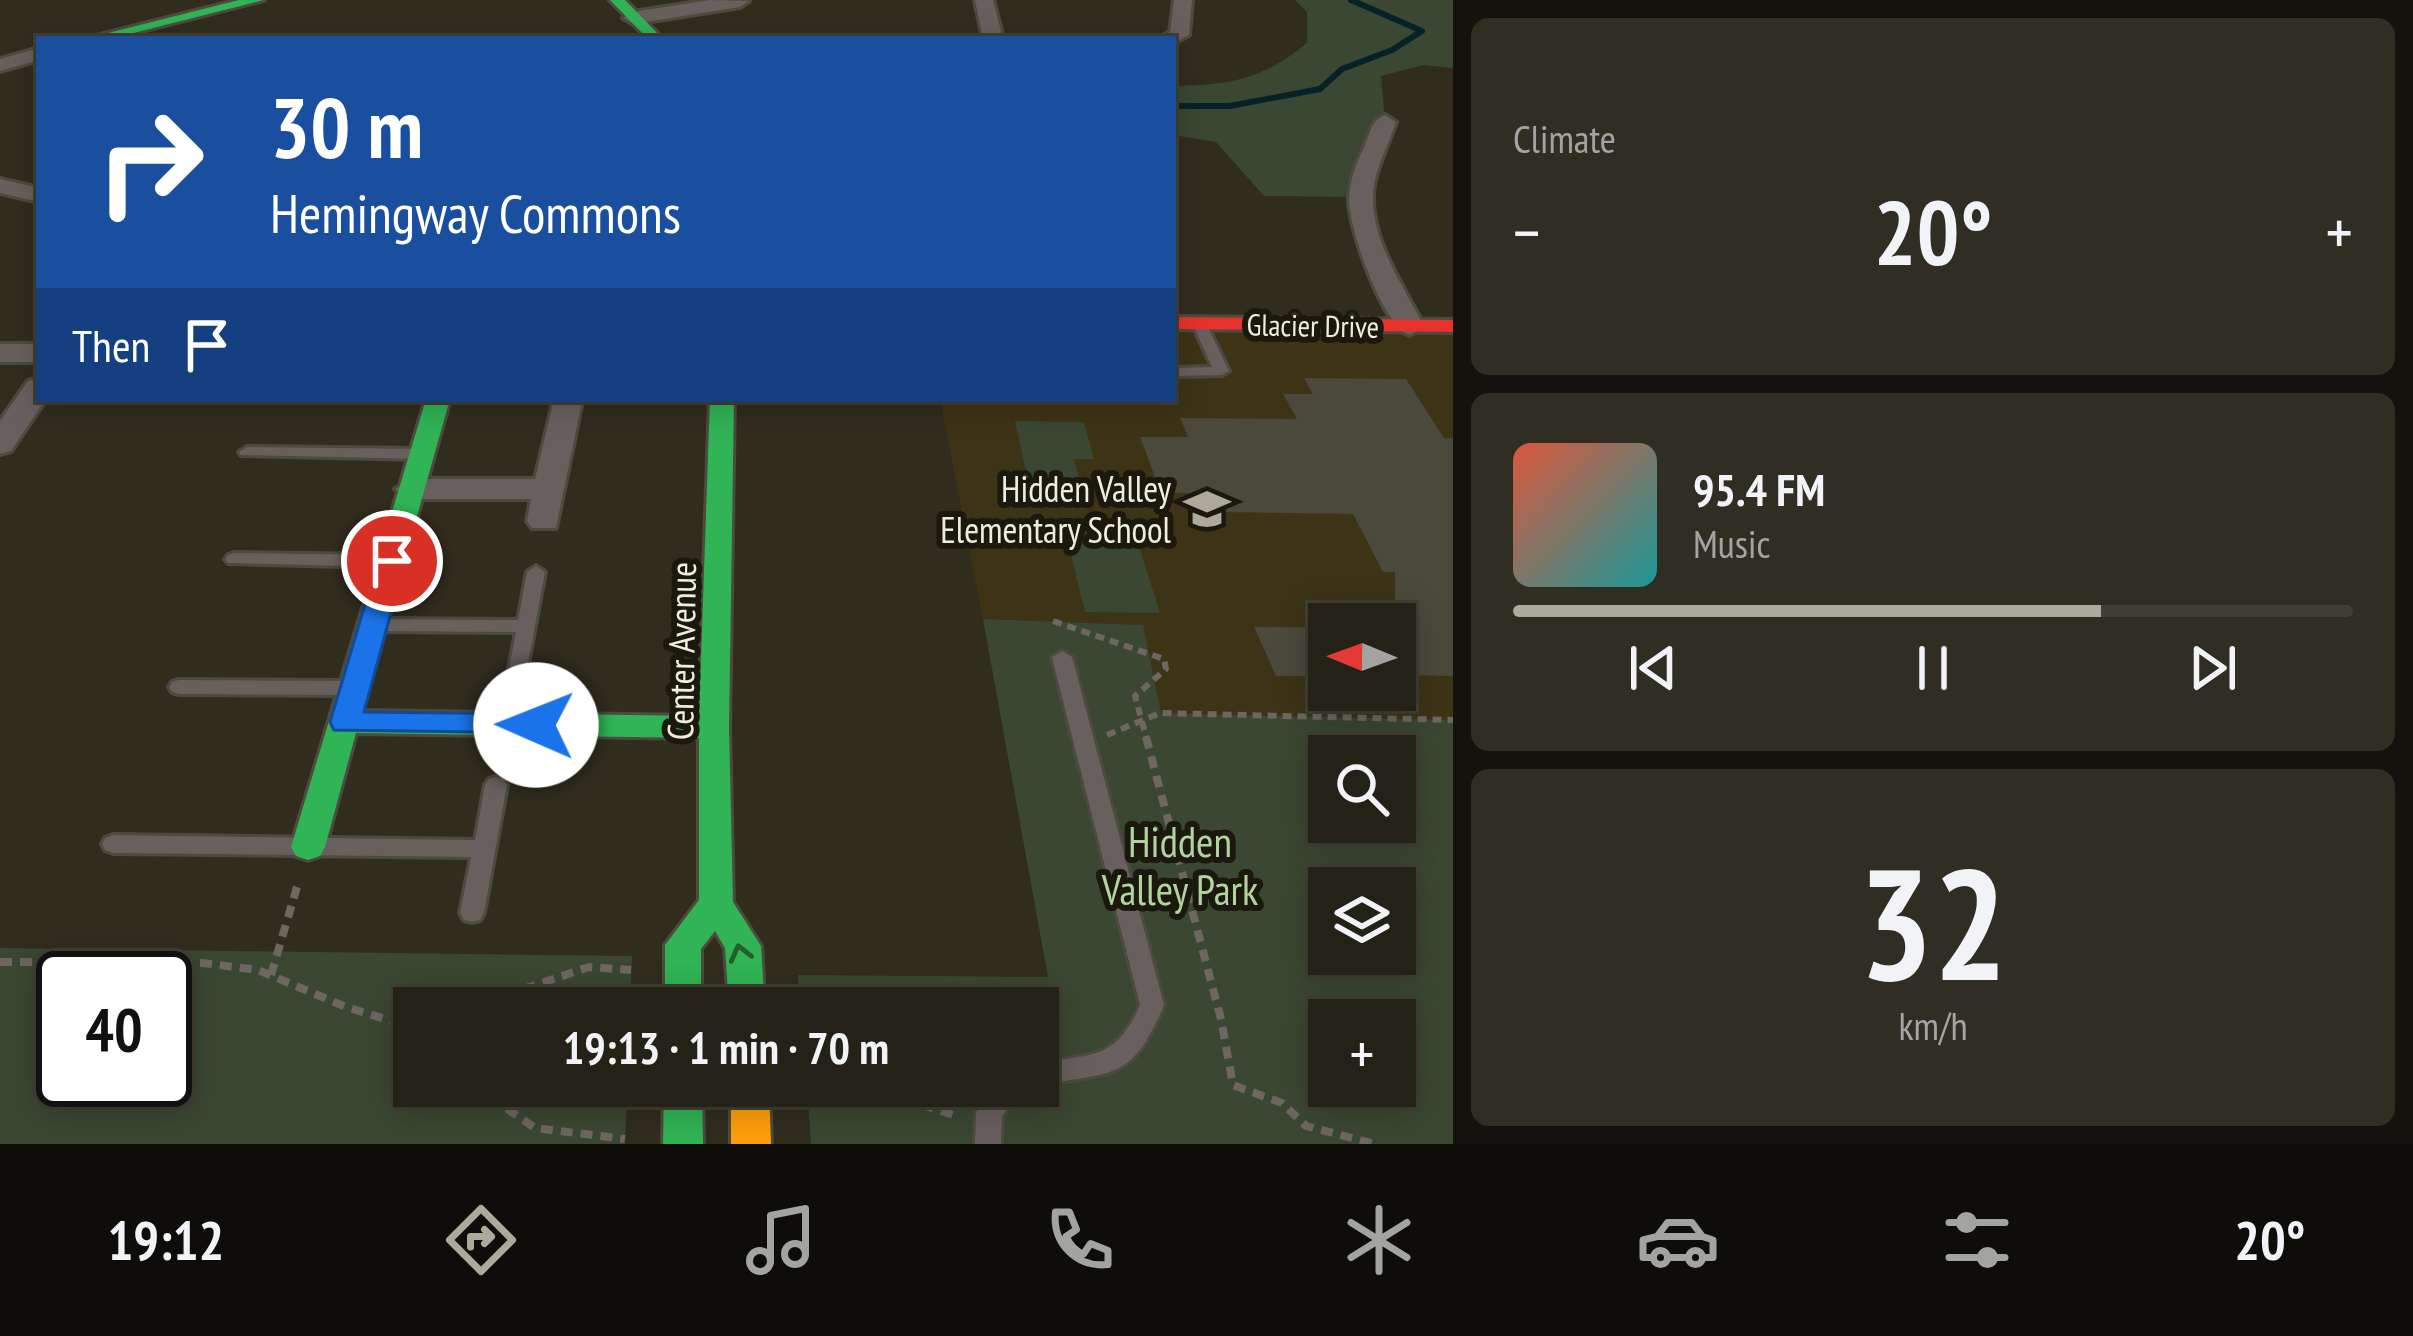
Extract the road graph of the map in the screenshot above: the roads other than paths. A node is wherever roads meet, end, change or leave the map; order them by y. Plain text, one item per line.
1 (257, 0) edge
2 (984, 0) edge
3 (1183, 0) edge
4 (740, 1) edge
5 (625, 9) edge
6 (107, 36) edge
7 (653, 36) edge
8 (992, 36) edge
9 (1176, 36) edge
10 (36, 55) edge
11 (0, 65) edge
12 (1385, 122) dead end
13 (0, 186) edge
14 (36, 194) edge
15 (1186, 323) edge
16 (1410, 326) junction
17 (1453, 326) edge
18 (0, 352) edge
19 (36, 353) edge
20 (1176, 373) edge
21 (36, 392) edge
22 (437, 402) edge
23 (722, 402) edge
24 (565, 406) dead end
25 (0, 444) edge
26 (247, 452) dead end
27 (422, 454) junction
28 (412, 489) junction
29 (234, 559) dead end
30 (392, 561) junction
31 (536, 572) dead end
32 (374, 625) junction
33 (526, 626) junction
34 (1062, 657) dead end
35 (516, 685) dead end
36 (179, 687) dead end
37 (355, 688) junction
38 (345, 722) junction
39 (714, 728) junction
40 (496, 785) dead end
41 (113, 844) dead end
42 (308, 847) junction
43 (484, 849) junction
44 (716, 904) junction
45 (472, 913) dead end
46 (683, 987) edge
47 (745, 987) edge
48 (1059, 1072) edge
49 (683, 1107) edge
50 (750, 1107) edge
51 (993, 1107) edge
52 (988, 1136) edge
53 (682, 1144) edge
54 (751, 1144) edge

1 - 6 street
2 - 8 street
3 - 9 street
4 - 5 street
5 - 7 street
10 - 11 street
12 - 16 street
13 - 14 street
15 - 16 street, Glacier Drive
15 - 20 lane
16 - 17 street, Glacier Drive
18 - 19 street
21 - 25 street
22 - 27 street
23 - 39 street, Center Avenue
24 - 28 street
26 - 27 lane
27 - 28 street
28 - 30 street
29 - 30 lane
30 - 32 street
31 - 33 lane
32 - 33 lane
32 - 37 street
33 - 35 lane
34 - 48 lane
36 - 37 lane
37 - 38 street
38 - 39 street
38 - 42 street
39 - 44 street, Center Avenue
40 - 43 lane
41 - 42 lane
42 - 43 lane
43 - 45 lane
44 - 46 street
47 -> 44 street, Center Avenue
49 - 53 street
50 - 54 street
51 - 52 lane

